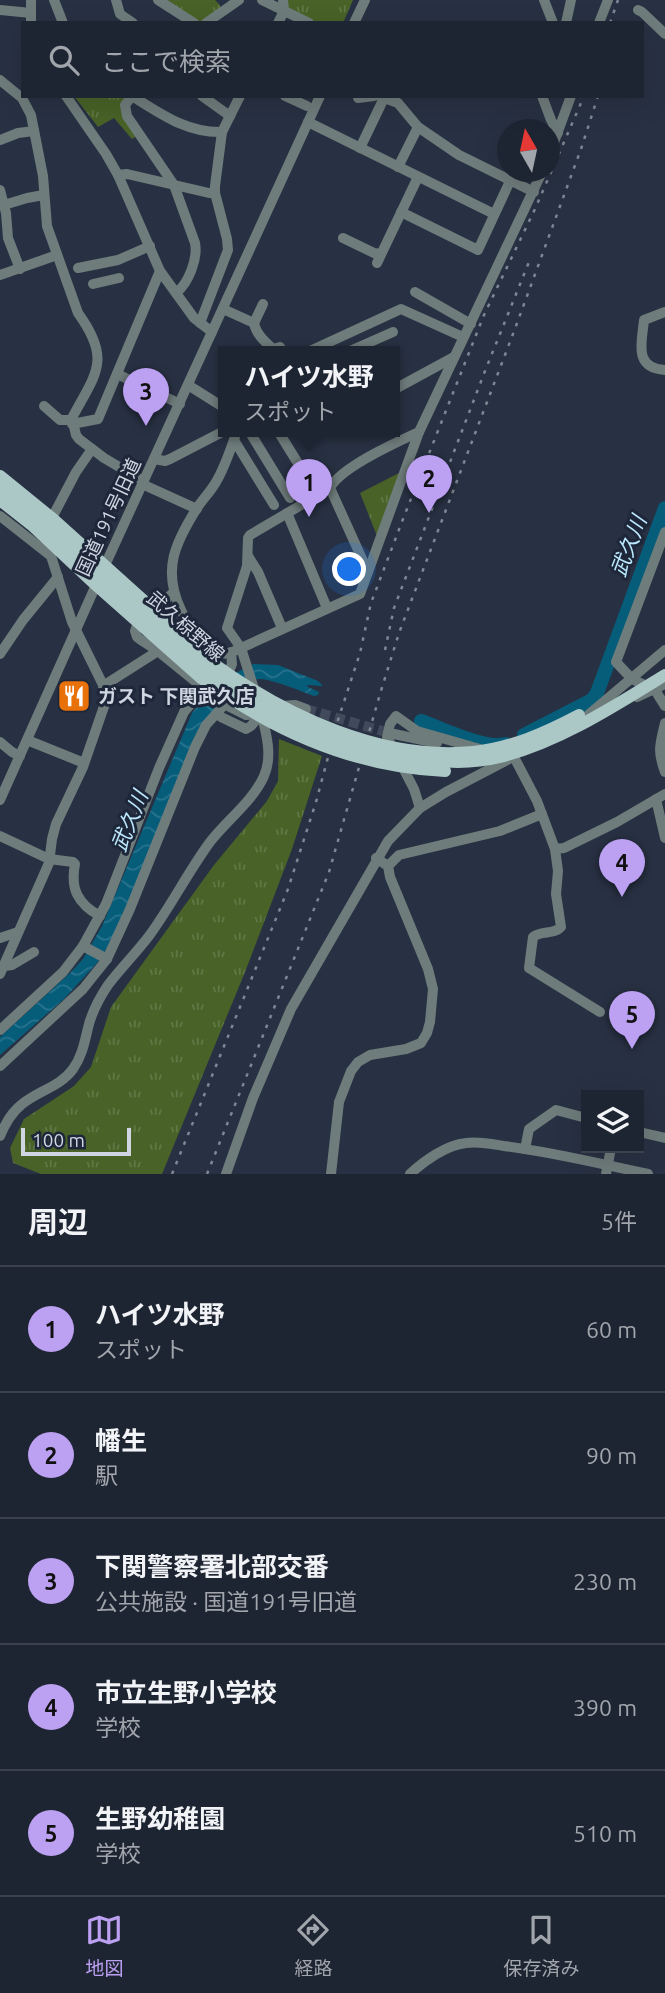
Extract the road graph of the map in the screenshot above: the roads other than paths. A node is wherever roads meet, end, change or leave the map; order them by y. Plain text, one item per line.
1 (31, 0) edge
2 (54, 0) edge
3 (116, 0) edge
4 (158, 0) edge
5 (239, 0) edge
6 (262, 0) edge
7 (365, 0) edge
8 (544, 0) edge
9 (572, 0) edge
10 (608, 0) edge
11 (284, 5) edge
12 (0, 10) edge
13 (638, 10) dead end
14 (31, 18) edge
15 (62, 21) edge
16 (130, 21) edge
17 (191, 21) edge
18 (209, 21) edge
19 (306, 21) edge
20 (355, 21) edge
21 (552, 21) edge
22 (567, 21) edge
23 (600, 21) edge
24 (665, 34) edge
25 (0, 80) edge
26 (67, 98) edge
27 (130, 98) edge
28 (135, 98) edge
29 (205, 98) edge
30 (238, 98) edge
31 (289, 98) edge
32 (319, 98) edge
33 (380, 98) edge
34 (383, 98) edge
35 (543, 98) edge
36 (570, 98) edge
37 (307, 106) dead end
38 (230, 116) junction
39 (551, 119) edge
40 (308, 122) junction
41 (418, 127) junction
42 (560, 127) edge
43 (34, 131) junction
44 (222, 132) junction
45 (0, 140) edge
46 (360, 148) junction
47 (398, 167) junction
48 (497, 174) edge
49 (118, 175) junction
50 (418, 177) junction
51 (510, 182) edge
52 (512, 182) edge
53 (538, 182) edge
54 (174, 185) junction
55 (0, 190) edge
56 (534, 192) junction
57 (215, 193) junction
58 (44, 195) junction
59 (4, 205) junction
60 (401, 212) junction
61 (494, 214) junction
62 (343, 238) dead end
63 (150, 246) junction
64 (57, 255) junction
65 (118, 260) junction
66 (78, 268) dead end
67 (20, 269) junction
68 (160, 271) junction
69 (0, 275) edge
70 (93, 284) dead end
71 (415, 292) dead end
72 (176, 293) junction
73 (263, 304) dead end
74 (223, 309) junction
75 (665, 312) edge
76 (200, 323) junction
77 (254, 323) junction
78 (471, 324) junction
79 (212, 332) junction
80 (393, 332) dead end
81 (463, 337) junction
82 (269, 346) edge
83 (321, 346) edge
84 (361, 346) edge
85 (454, 356) junction
86 (665, 370) edge
87 (117, 374) junction
88 (188, 385) junction
89 (400, 385) edge
90 (180, 404) junction
91 (218, 404) edge
92 (44, 406) dead end
93 (72, 422) junction
94 (419, 432) junction
95 (218, 435) edge
96 (236, 437) edge
97 (237, 437) edge
98 (254, 437) edge
99 (282, 437) edge
100 (92, 449) junction
101 (154, 460) junction
102 (0, 476) edge
103 (143, 483) junction
104 (312, 486) dead end
105 (0, 488) edge
106 (330, 488) junction
107 (290, 498) dead end
108 (0, 500) edge
109 (274, 505) dead end
110 (197, 509) junction
111 (287, 513) junction
112 (54, 514) dead end
113 (0, 516) edge
114 (665, 532) edge
115 (72, 536) junction
116 (55, 553) junction
117 (248, 555) junction
118 (654, 563) junction
119 (105, 565) junction
120 (665, 567) edge
121 (368, 572) junction
122 (58, 577) junction
123 (96, 585) junction
124 (173, 593) junction
125 (139, 597) junction
126 (327, 608) junction
127 (153, 610) junction
128 (138, 624) junction
129 (282, 628) junction
130 (76, 632) junction
131 (236, 650) junction
132 (665, 650) edge
133 (158, 651) junction
134 (0, 654) edge
135 (665, 665) edge
136 (665, 675) edge
137 (632, 679) junction
138 (665, 684) edge
139 (103, 686) junction
140 (204, 686) junction
141 (655, 690) junction
142 (616, 700) junction
143 (224, 704) junction
144 (665, 706) edge
145 (306, 709) tunnel mouth
146 (218, 713) junction
147 (261, 714) junction
148 (665, 723) edge
149 (573, 726) junction
150 (394, 734) tunnel mouth
151 (27, 740) junction
152 (0, 742) edge
153 (20, 756) junction
154 (514, 757) junction
155 (84, 763) junction
156 (665, 772) edge
157 (661, 797) edge
158 (0, 800) edge
159 (420, 808) junction
160 (542, 814) junction
161 (0, 836) edge
162 (665, 838) edge
163 (555, 849) junction
164 (49, 859) junction
165 (376, 859) junction
166 (388, 866) junction
167 (100, 916) junction
168 (18, 932) junction
169 (0, 938) edge
170 (83, 946) junction
171 (5, 952) edge
172 (34, 952) dead end
173 (107, 959) junction
174 (2, 970) edge
175 (600, 1012) dead end
176 (0, 1030) edge
177 (0, 1066) edge
178 (581, 1117) edge
179 (644, 1133) edge
180 (0, 1136) edge
181 (665, 1138) edge
182 (525, 1149) junction
183 (607, 1170) edge
184 (330, 1172) edge
185 (226, 1174) edge
186 (410, 1174) edge
187 (649, 1174) edge

1 - 14 street
2 - 15 street
3 - 16 street
4 - 17 street
5 - 18 street
6 - 11 street
7 - 20 street
8 - 21 street
9 - 22 street
10 - 23 street
11 - 19 street
12 - 14 street
13 - 24 street
25 - 43 street
26 - 49 street
27 - 54 street
28 - 44 street
29 - 38 street
30 - 38 street
31 - 37 street
32 - 40 street, 国道191号旧道
33 - 46 street
34 - 41 street
35 - 39 street
36 - 42 street
38 - 44 street
40 - 46 street
40 - 74 street, 国道191号旧道
41 - 47 street
41 - 48 street
43 - 45 street
43 - 58 street
44 - 57 street
46 - 47 street
47 - 50 street
49 - 54 street
49 - 63 street
50 - 60 street
50 - 61 street
51 - 61 street
52 - 56 street
53 - 56 street
54 - 57 street
54 - 72 street
55 - 59 street
56 - 78 street
57 - 76 street
58 - 59 street
58 - 64 street
59 - 67 street
60 - 61 street
60 - 62 street
63 - 65 street
63 - 68 street
64 - 67 street
64 - 93 street
65 - 66 street
65 - 70 street
67 - 69 street
68 - 72 street
68 - 87 street
71 - 78 street
72 - 76 street
73 - 77 street
74 - 77 street
74 - 79 street, 国道191号旧道
75 - 86 street
76 - 79 street
77 - 82 street
78 - 81 street
79 - 88 street, 国道191号旧道
80 - 84 street
81 - 83 street
81 - 85 street
85 - 89 street
85 - 94 street
87 - 90 street
87 - 93 street
88 - 90 street, 国道191号旧道
88 - 91 street
90 - 101 street, 国道191号旧道
92 - 93 street
93 - 100 street
94 - 106 street
94 - 121 street
95 - 101 street
96 - 110 street
97 - 109 street
98 - 107 street
99 - 104 street
100 - 103 street
100 - 112 street
101 - 103 street, 国道191号旧道
102 - 115 main road
103 - 110 street
103 - 119 street, 国道191号旧道
105 - 142 main road, 武久椋野線, bridge
106 - 111 street
106 - 121 street
108 - 116 main road
110 - 124 street
111 - 117 street
111 - 126 street
113 - 116 street
114 - 118 street
115 - 116 street
115 - 119 main road
116 - 122 street
116 - 123 main road
117 - 129 street
117 - 131 street
118 - 120 street
118 - 137 street
119 - 123 street, 国道191号旧道
119 - 125 main road
121 - 126 street
122 - 130 street
122 - 134 street
123 - 128 main road
123 - 130 street, 国道191号旧道
124 - 127 street
124 - 131 street
125 - 127 main road
125 - 128 street
126 - 129 street
127 - 142 main road, bridge
128 - 133 street
128 - 140 main road
129 - 131 street
130 - 139 street
130 - 151 street, 国道191号旧道
131 - 140 street
131 - 147 street
132 - 137 street
133 - 139 street
133 - 140 street
135 - 142 main road, 武久椋野線
136 - 142 main road, 武久椋野線, bridge
137 - 141 street
137 - 149 street
138 - 141 street
139 - 155 street
140 - 142 main road, bridge
140 - 143 street
140 - 167 street
141 - 144 street
141 - 149 street
143 - 146 street
143 - 147 street
145 - 147 street
146 - 147 street
146 - 173 street
147 - 180 street
148 - 156 street
149 - 154 street
150 - 154 street
151 - 153 street, 国道191号旧道
151 - 155 street
152 - 153 street
153 - 158 street, 国道191号旧道
154 - 159 street
154 - 159 street
154 - 160 street
155 - 164 street
157 - 162 street
157 - 163 street
159 - 165 street
160 - 163 street
160 - 166 street
161 - 164 street
163 - 175 street
164 - 167 street
164 - 168 street
165 - 166 street
165 - 185 street
166 - 184 street
167 - 170 street
168 - 169 street
168 - 171 street
170 - 173 street
170 - 176 street
171 - 174 street
172 - 174 street
173 - 177 street
178 - 182 street
179 - 181 street
182 - 183 street
182 - 186 street
183 - 187 street

